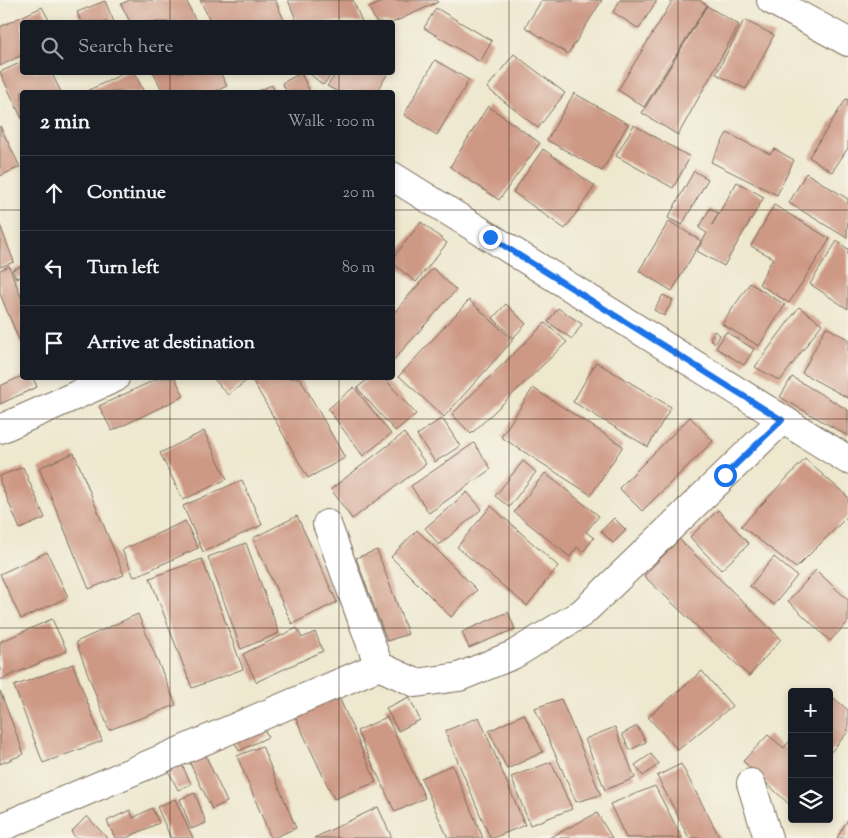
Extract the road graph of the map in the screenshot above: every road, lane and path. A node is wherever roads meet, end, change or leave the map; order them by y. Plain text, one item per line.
1 (771, 0) edge
2 (848, 42) edge
3 (395, 178) edge
4 (110, 380) edge
5 (782, 420) junction
6 (0, 429) edge
7 (848, 460) edge
8 (327, 524) dead end
9 (380, 666) junction
10 (750, 783) dead end
11 (0, 828) edge
12 (768, 838) edge

1 - 2 street
3 - 5 street
4 - 6 street
5 - 7 street
5 - 9 street
8 - 9 street
9 - 11 street
10 - 12 street

